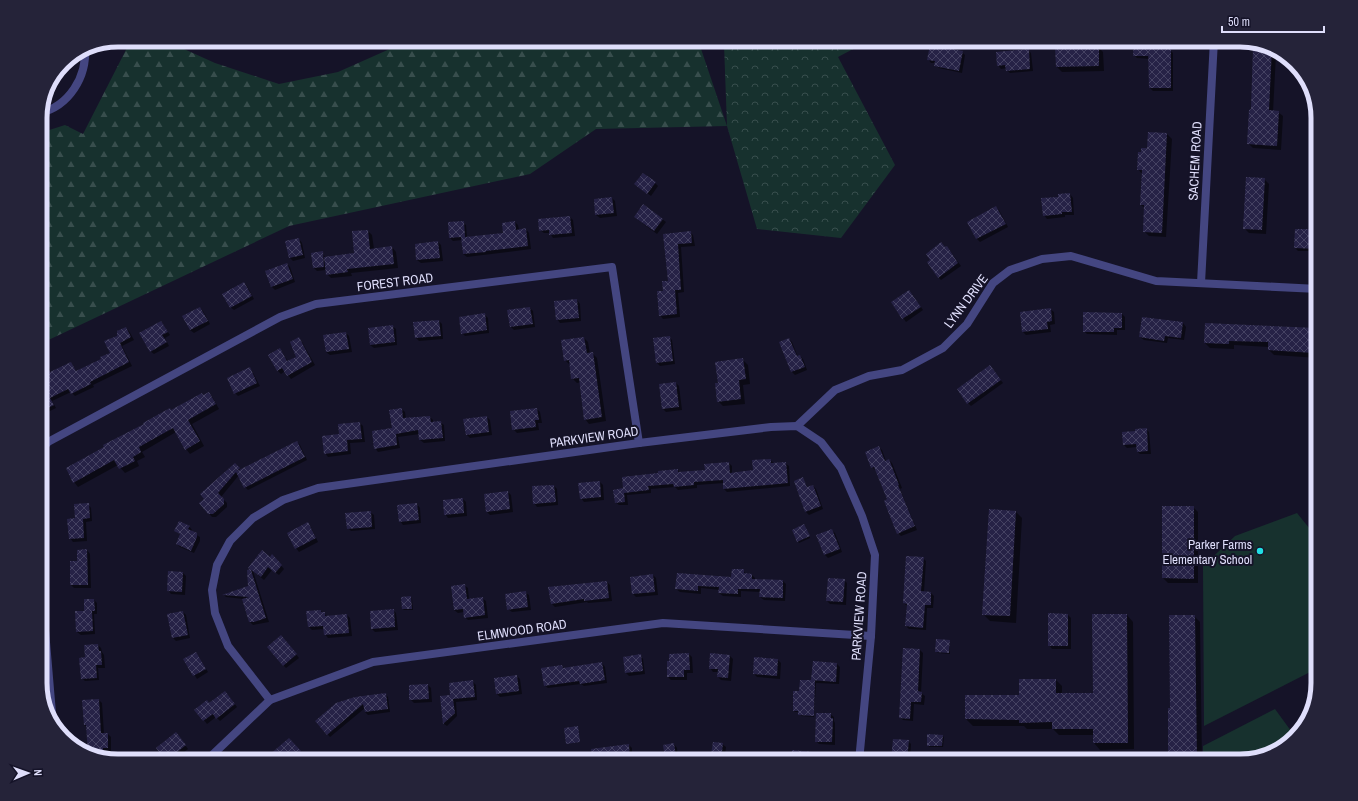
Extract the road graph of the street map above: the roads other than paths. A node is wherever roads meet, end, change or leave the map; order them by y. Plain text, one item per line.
1 (1214, 47) edge
2 (85, 55) edge
3 (47, 111) edge
4 (1201, 283) junction
5 (1311, 289) edge
6 (797, 426) junction
7 (47, 443) edge
8 (639, 443) junction
9 (871, 636) junction
10 (47, 645) edge
11 (270, 700) junction
12 (52, 709) edge
13 (213, 754) edge
14 (860, 754) edge

1 - 4 street, SACHEM ROAD
2 - 3 street
4 - 5 street, LYNN DRIVE
4 - 6 street, LYNN DRIVE
6 - 8 street, PARKVIEW ROAD
6 - 9 street, PARKVIEW ROAD
7 - 8 street, FOREST ROAD
8 - 11 street, PARKVIEW ROAD
9 - 11 street, ELMWOOD ROAD
9 - 14 street, PARKVIEW ROAD
10 - 12 street
11 - 13 street, ELMWOOD ROAD

